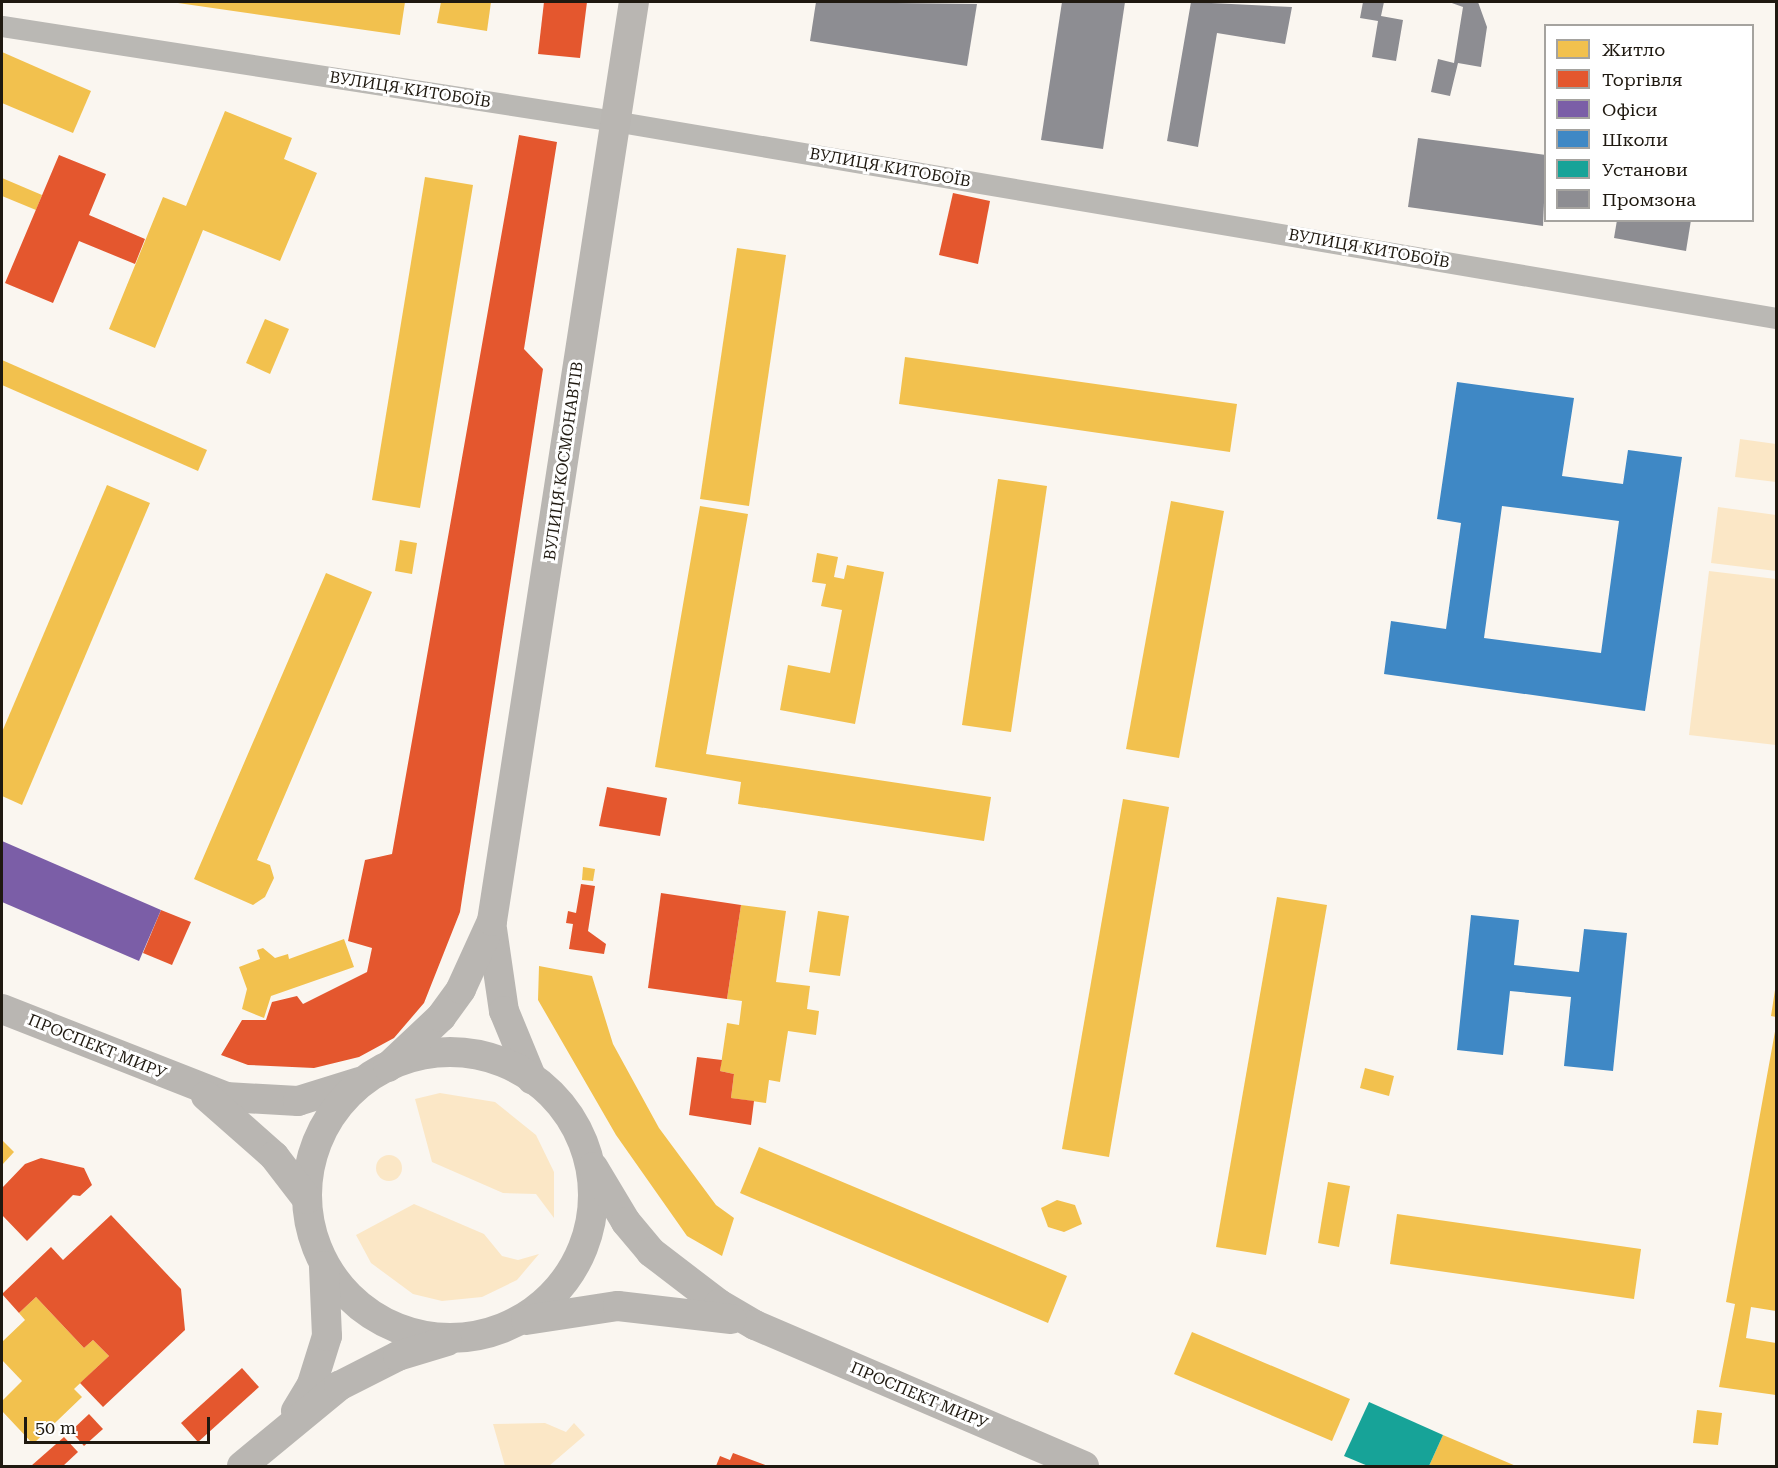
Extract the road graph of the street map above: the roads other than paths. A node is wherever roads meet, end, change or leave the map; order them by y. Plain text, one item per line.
1 (634, 2) edge
2 (2, 26) edge
3 (614, 121) junction
4 (1776, 318) edge
5 (492, 921) junction
6 (2, 1008) edge
7 (378, 1073) junction
8 (532, 1079) junction
9 (192, 1085) junction
10 (586, 1153) junction
11 (307, 1199) junction
12 (324, 1263) junction
13 (514, 1323) junction
14 (754, 1325) junction
15 (462, 1337) junction
16 (285, 1426) junction
17 (242, 1467) edge
18 (1084, 1467) edge

1 - 3 main road, ВУЛИЦЯ КОСМОНАВТІВ
2 - 3 street, ВУЛИЦЯ КИТОБОЇВ
3 - 4 street, ВУЛИЦЯ КИТОБОЇВ
3 - 5 main road, ВУЛИЦЯ КОСМОНАВТІВ
5 - 7 main road, ВУЛИЦЯ КОСМОНАВТІВ
5 - 8 main road, ВУЛИЦЯ КОСМОНАВТІВ
6 - 9 main road, ПРОСПЕКТ МИРУ
7 - 8 main road, ПРОСПЕКТ МИРУ
7 - 9 main road, ПРОСПЕКТ МИРУ
7 - 11 main road, ВУЛИЦЯ КОСМОНАВТІВ
8 - 10 main road, ПРОСПЕКТ МИРУ
9 - 11 main road, ПРОСПЕКТ МИРУ
10 - 13 main road
10 - 14 main road, ПРОСПЕКТ МИРУ
11 - 12 main road
12 - 15 main road
12 - 16 main road
13 - 14 main road, ПРОСПЕКТ МИРУ
13 - 15 main road, ПРОСПЕКТ МИРУ
14 - 18 main road, ПРОСПЕКТ МИРУ
15 - 16 main road
16 - 17 main road

